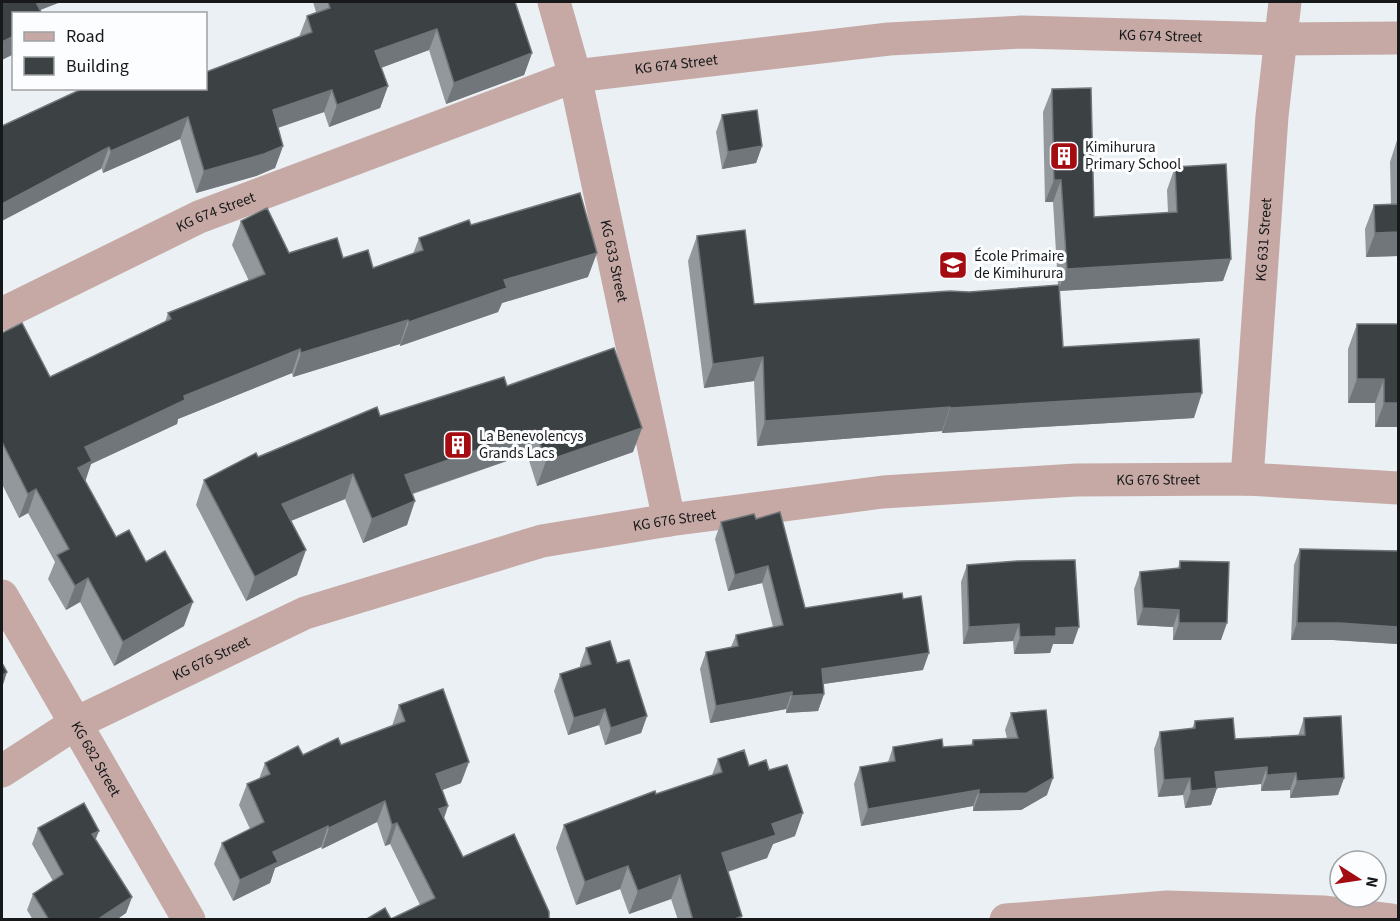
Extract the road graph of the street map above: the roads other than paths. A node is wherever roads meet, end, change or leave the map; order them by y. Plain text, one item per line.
1 (554, 2) edge
2 (1285, 2) edge
3 (1398, 38) edge
4 (1280, 39) junction
5 (575, 76) junction
6 (2, 314) edge
7 (1247, 479) junction
8 (1398, 488) edge
9 (669, 520) junction
10 (2, 596) edge
11 (76, 723) junction
12 (2, 771) edge
13 (189, 920) edge
14 (1006, 920) edge
15 (1391, 920) edge

1 - 5 street, KG 633 Street
2 - 4 street, KG 631 Street
3 - 4 street, KG 674 Street
4 - 5 street, KG 674 Street
4 - 7 street, KG 631 Street
5 - 6 street, KG 674 Street
5 - 9 street, KG 633 Street
7 - 8 street, KG 676 Street
7 - 9 street, KG 676 Street
9 - 11 street, KG 676 Street
10 - 11 street, KG 682 Street
11 - 12 street, KG 676 Street
11 - 13 street, KG 682 Street
14 - 15 street

